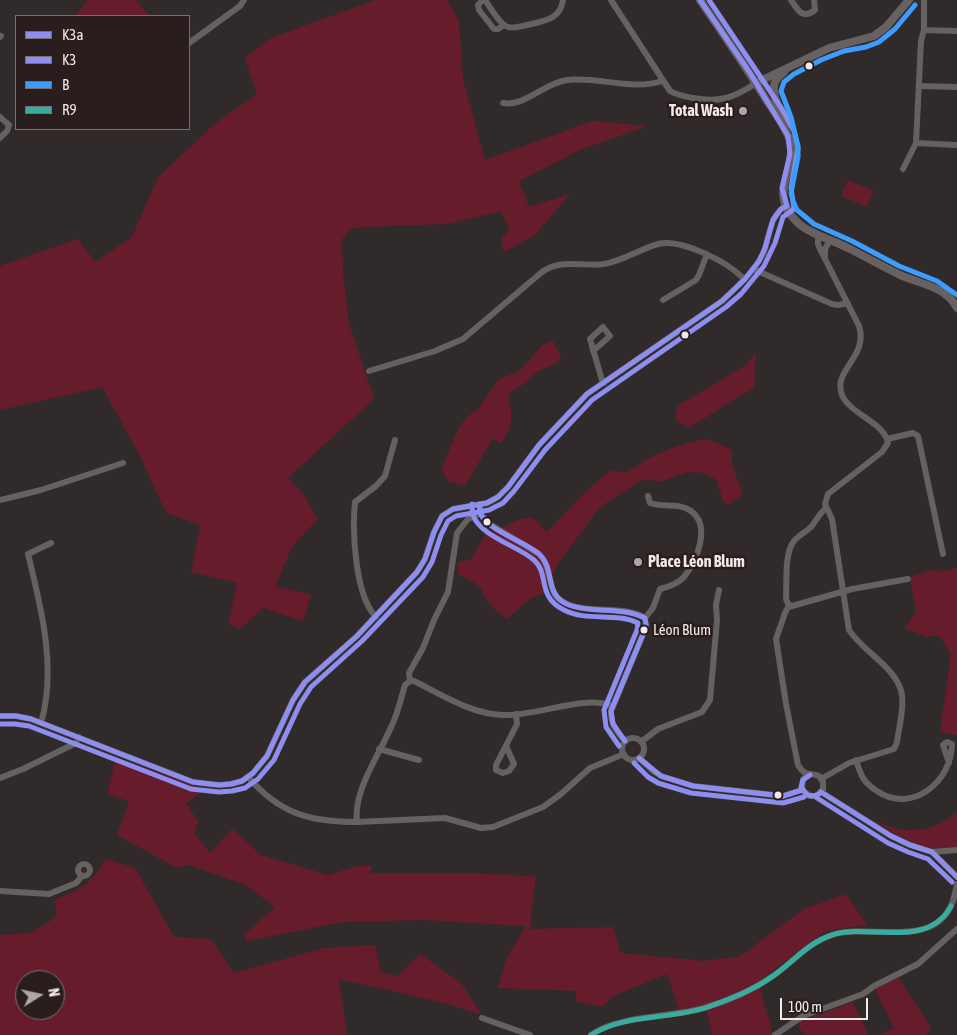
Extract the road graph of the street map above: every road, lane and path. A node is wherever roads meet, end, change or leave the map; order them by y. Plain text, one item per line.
1 (244, 0) edge
2 (484, 0) edge
3 (563, 0) edge
4 (611, 0) edge
5 (700, 0) edge
6 (792, 0) edge
7 (814, 0) edge
8 (910, 0) edge
9 (924, 0) edge
10 (504, 25) junction
11 (924, 30) junction
12 (957, 31) edge
13 (190, 42) edge
14 (795, 65) junction
15 (662, 81) junction
16 (775, 81) junction
17 (756, 83) junction
18 (919, 86) junction
19 (957, 87) edge
20 (503, 103) dead end
21 (0, 117) edge
22 (13, 125) edge
23 (786, 131) junction
24 (0, 138) edge
25 (916, 142) junction
26 (957, 145) edge
27 (903, 168) dead end
28 (786, 206) junction
29 (818, 235) junction
30 (830, 240) junction
31 (707, 254) junction
32 (826, 261) junction
33 (753, 269) junction
34 (744, 279) junction
35 (663, 300) dead end
36 (848, 302) junction
37 (957, 308) edge
38 (593, 351) dead end
39 (369, 371) dead end
40 (604, 383) junction
41 (887, 439) junction
42 (395, 440) dead end
43 (123, 463) dead end
44 (648, 496) dead end
45 (0, 500) edge
46 (480, 504) junction
47 (826, 508) junction
48 (480, 513) junction
49 (51, 543) dead end
50 (943, 554) dead end
51 (908, 579) dead end
52 (719, 590) dead end
53 (842, 592) junction
54 (792, 606) junction
55 (376, 617) junction
56 (645, 618) junction
57 (410, 681) junction
58 (592, 697) dead end
59 (604, 702) junction
60 (612, 706) junction
61 (516, 714) junction
62 (0, 716) edge
63 (41, 723) junction
64 (79, 737) junction
65 (625, 741) junction
66 (641, 742) junction
67 (506, 746) dead end
68 (379, 749) junction
69 (624, 754) junction
70 (639, 758) junction
71 (419, 760) dead end
72 (856, 760) junction
73 (949, 763) dead end
74 (808, 775) junction
75 (248, 777) junction
76 (0, 778) edge
77 (821, 779) junction
78 (802, 790) junction
79 (821, 792) junction
80 (357, 822) junction
81 (957, 850) edge
82 (932, 852) junction
83 (82, 876) dead end
84 (957, 878) edge
85 (957, 884) edge
86 (0, 891) edge
87 (956, 899) edge
88 (957, 929) edge
89 (482, 1018) dead end
90 (530, 1035) edge
91 (590, 1035) edge
92 (775, 1035) edge

1 - 13 street
2 - 10 street
2 - 10 street
3 - 10 street
4 - 15 street
5 - 17 main road
6 - 7 street
8 - 14 main road
9 - 11 street
11 - 12 street
11 - 18 street
14 - 16 main road
14 - 17 main road
15 - 17 street
15 - 20 street
16 - 17 main road
16 - 23 main road
17 - 23 main road
18 - 19 street
18 - 25 street
21 - 22 street
22 - 24 street
23 - 28 main road
25 - 26 street
25 - 27 street
28 - 29 main road
28 - 33 street
29 - 30 main road
29 - 32 street
30 - 32 street
30 - 37 main road
31 - 34 street
31 - 35 street
31 - 39 street
32 - 36 street
33 - 34 street
33 - 36 street
34 - 40 street
36 - 41 street
38 - 40 street
40 - 46 street
41 - 47 street
41 - 50 street
42 - 55 street
43 - 45 street
44 - 56 street
46 - 48 street
46 - 55 street
47 - 53 street
47 - 54 street
48 - 56 street
48 - 57 street
49 - 63 street
51 - 53 street
52 - 66 street
53 - 54 street
53 - 72 street
54 - 74 street
55 - 75 street
56 - 60 street
57 - 61 street
57 - 68 street
58 - 59 street
59 - 60 street
59 - 61 street
60 - 65 street
61 - 67 street
62 - 63 street
63 - 64 street
64 - 75 street
64 - 76 street
65 - 66 street
65 - 69 street
66 - 70 street
68 - 71 street
68 - 80 street
69 - 70 street
69 - 80 street
70 - 78 street
72 - 73 street
72 - 77 street
74 - 77 street
74 - 78 street
75 - 80 street
77 - 79 street
78 - 79 street
79 - 82 street
81 - 82 street
82 - 84 street
83 - 86 street
85 - 87 street
87 - 91 street
88 - 92 street
89 - 90 street

